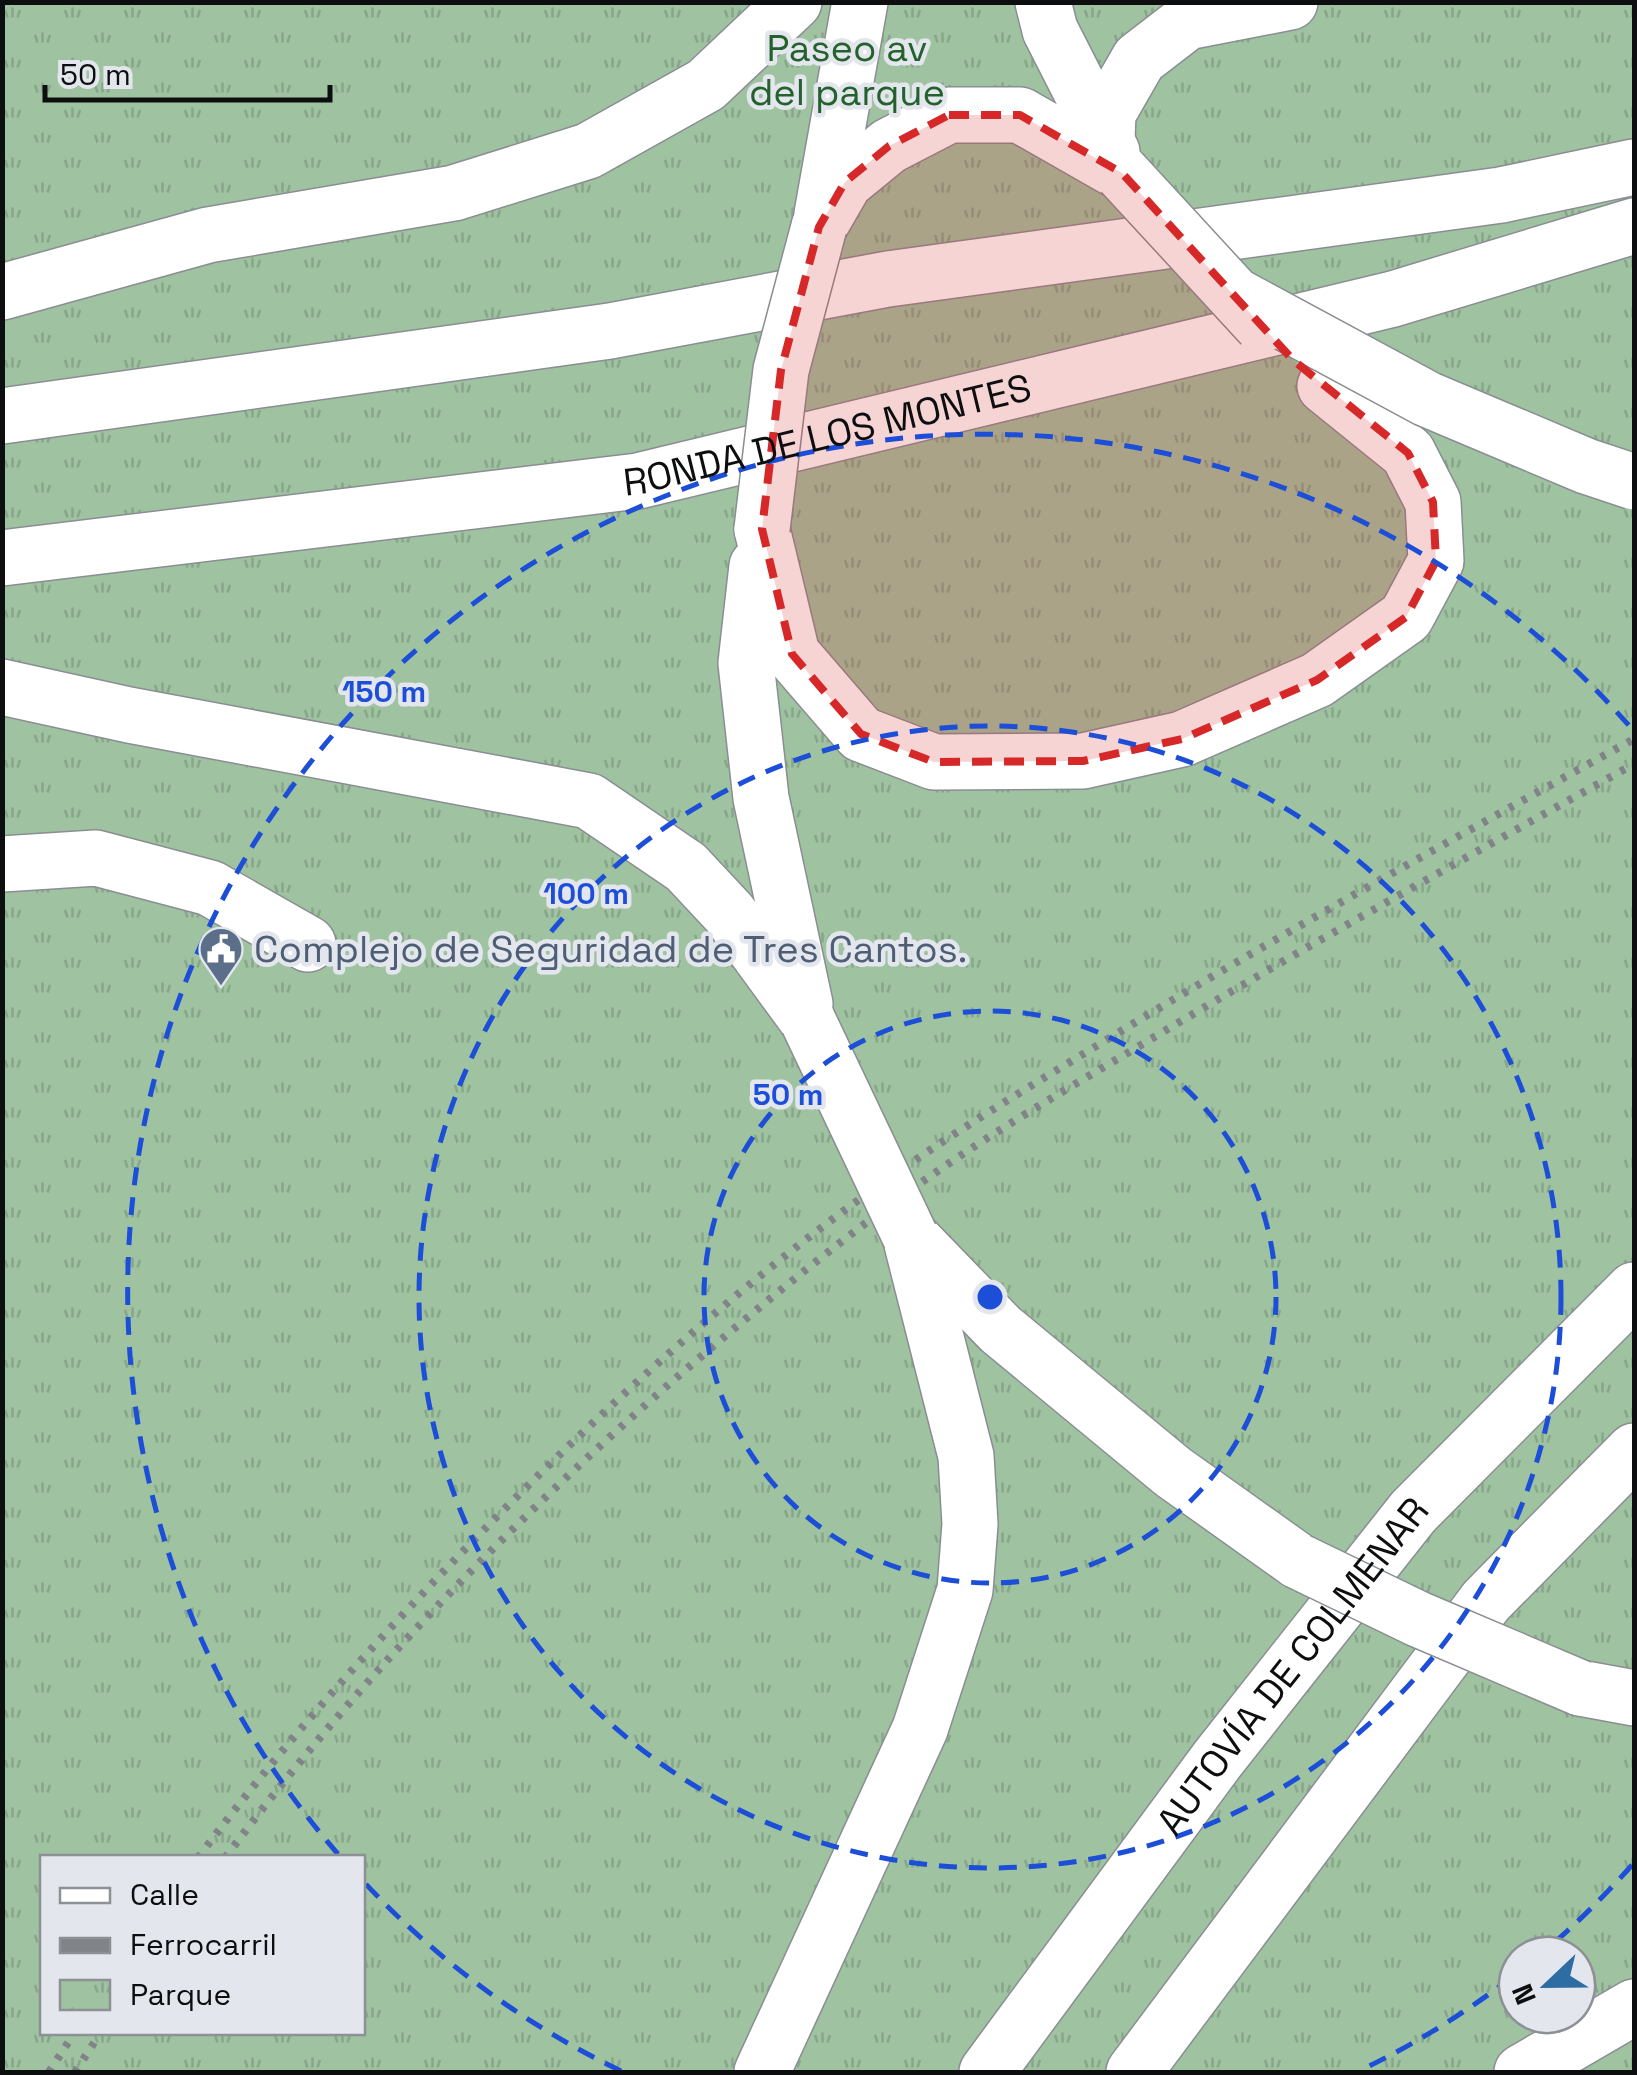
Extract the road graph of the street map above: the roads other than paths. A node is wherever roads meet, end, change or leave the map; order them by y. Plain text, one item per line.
1 (794, 2) edge
2 (860, 2) edge
3 (1043, 2) edge
4 (1290, 2) edge
5 (1634, 143) edge
6 (1114, 157) junction
7 (1634, 167) edge
8 (1501, 195) junction
9 (1634, 226) edge
10 (819, 227) junction
11 (2, 292) edge
12 (1238, 297) junction
13 (2, 416) edge
14 (1634, 482) edge
15 (762, 529) junction
16 (2, 558) edge
17 (2, 687) edge
18 (2, 864) edge
19 (308, 944) dead end
20 (808, 1021) junction
21 (910, 1236) junction
22 (1634, 1290) edge
23 (1634, 1451) edge
24 (1634, 1698) edge
25 (1634, 2006) edge
26 (762, 2072) edge
27 (987, 2072) edge
28 (1134, 2072) edge
29 (1522, 2072) edge

1 - 11 main road
2 - 10 main road
3 - 6 main road
4 - 6 main road
5 - 8 main road
6 - 10 main road
6 - 12 main road, bridge
7 - 8 main road
8 - 13 main road
9 - 16 main road, RONDA DE LOS MONTES
10 - 15 main road, bridge
12 - 14 main road, bridge
12 - 15 main road, bridge
15 - 20 main road
17 - 20 main road
18 - 19 main road
20 - 21 main road, bridge
21 - 24 main road, bridge
21 - 26 main road
22 - 27 main road, AUTOVÍA DE COLMENAR
23 - 28 main road
25 - 29 main road

